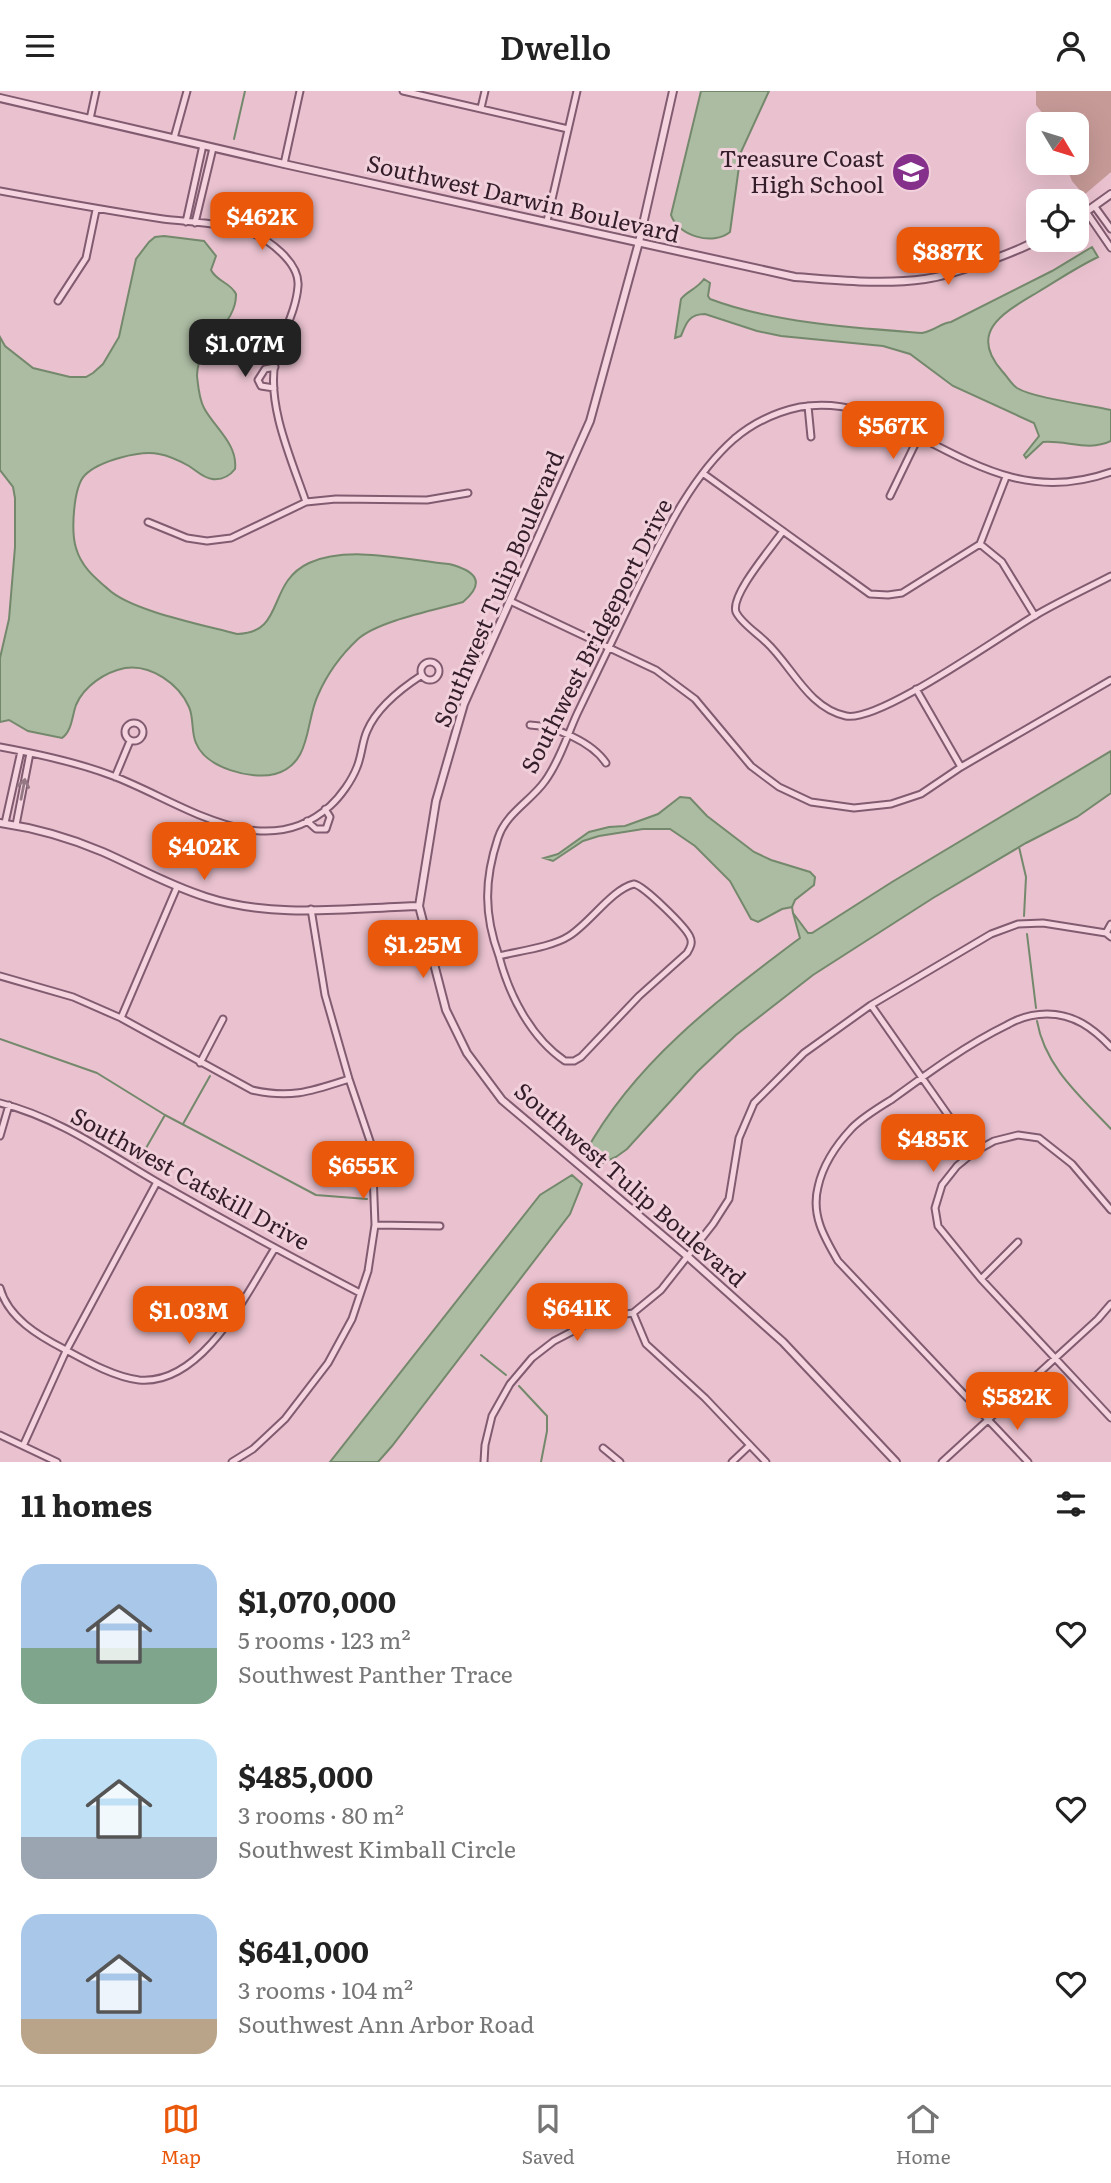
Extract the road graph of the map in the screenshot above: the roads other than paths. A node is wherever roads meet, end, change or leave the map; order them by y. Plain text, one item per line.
1 (96, 91) edge
2 (187, 91) edge
3 (300, 91) edge
4 (403, 91) edge
5 (485, 91) edge
6 (577, 91) edge
7 (673, 91) edge
8 (2, 96) edge
9 (481, 108) junction
10 (90, 119) junction
11 (568, 129) junction
12 (174, 138) junction
13 (203, 145) junction
14 (214, 148) junction
15 (284, 164) junction
16 (194, 189) junction
17 (0, 191) edge
18 (202, 191) junction
19 (1111, 194) edge
20 (1095, 207) junction
21 (96, 210) junction
22 (1089, 212) edge
23 (1089, 216) edge
24 (547, 221) junction
25 (186, 222) junction
26 (195, 223) junction
27 (1111, 229) edge
28 (639, 242) junction
29 (1026, 245) edge
30 (1111, 248) edge
31 (58, 301) dead end
32 (275, 367) junction
33 (274, 388) junction
34 (808, 406) junction
35 (919, 436) junction
36 (811, 437) dead end
37 (1111, 472) edge
38 (704, 474) junction
39 (1006, 477) junction
40 (468, 493) dead end
41 (890, 496) dead end
42 (306, 502) junction
43 (148, 522) dead end
44 (783, 531) junction
45 (980, 544) junction
46 (1111, 576) edge
47 (510, 601) junction
48 (1035, 615) junction
49 (608, 648) junction
50 (422, 675) dead end
51 (1111, 680) edge
52 (916, 689) junction
53 (530, 725) dead end
54 (567, 736) junction
55 (130, 741) dead end
56 (0, 747) edge
57 (21, 751) junction
58 (30, 753) junction
59 (606, 763) dead end
60 (961, 767) junction
61 (115, 777) junction
62 (325, 809) junction
63 (307, 821) junction
64 (3, 823) edge
65 (16, 825) junction
66 (177, 887) junction
67 (419, 905) junction
68 (311, 909) junction
69 (1111, 924) edge
70 (1108, 935) edge
71 (499, 956) junction
72 (0, 976) edge
73 (871, 1005) junction
74 (121, 1018) junction
75 (223, 1019) dead end
76 (1111, 1047) edge
77 (200, 1063) junction
78 (923, 1077) junction
79 (349, 1079) junction
80 (0, 1103) edge
81 (9, 1105) junction
82 (0, 1136) edge
83 (974, 1152) junction
84 (157, 1182) junction
85 (1111, 1210) edge
86 (376, 1225) junction
87 (440, 1226) dead end
88 (1018, 1242) dead end
89 (275, 1248) junction
90 (687, 1256) junction
91 (981, 1279) junction
92 (0, 1288) edge
93 (360, 1293) junction
94 (1111, 1304) edge
95 (633, 1313) junction
96 (66, 1350) junction
97 (1054, 1359) junction
98 (1111, 1418) edge
99 (987, 1420) junction
100 (0, 1435) edge
101 (750, 1445) junction
102 (23, 1446) junction
103 (603, 1448) dead end
104 (57, 1462) edge
105 (232, 1462) edge
106 (484, 1462) edge
107 (620, 1462) edge
108 (732, 1462) edge
109 (766, 1462) edge
110 (896, 1462) edge
111 (942, 1462) edge
112 (1028, 1462) edge

1 - 10 street
2 - 12 street
3 - 15 street
4 - 9 street
5 - 9 street
6 - 11 street
7 - 28 street, Southwest Tulip Boulevard
8 - 10 street, Southwest Darwin Boulevard
9 - 11 street
10 - 12 street, Southwest Darwin Boulevard
11 - 24 street
12 - 13 street, Southwest Darwin Boulevard
13 - 14 street, Southwest Darwin Boulevard
13 - 16 street
14 - 15 street, Southwest Darwin Boulevard
14 - 18 street
15 - 24 street, Southwest Darwin Boulevard
16 - 18 street
16 - 25 street
17 - 21 street
18 - 26 street
19 - 20 street
20 - 22 street
20 - 27 street
21 - 25 street
21 - 31 street
23 - 30 street
24 - 28 street, Southwest Darwin Boulevard
25 - 26 street
26 - 32 street
28 - 29 street, Southwest Darwin Boulevard
28 - 47 street, Southwest Tulip Boulevard
32 - 33 street
32 - 33 street
33 - 42 street
34 - 35 street, Southwest Bridgeport Drive
34 - 36 street
34 - 38 street, Southwest Bridgeport Drive
35 - 39 street, Southwest Bridgeport Drive
35 - 41 street
37 - 39 street, Southwest Bridgeport Drive
38 - 44 street
38 - 49 street, Southwest Bridgeport Drive
39 - 45 street
40 - 42 street
42 - 43 street
44 - 45 street
44 - 52 street
45 - 48 street
46 - 48 street
47 - 49 street
47 - 67 street, Southwest Tulip Boulevard
48 - 52 street
49 - 54 street, Southwest Bridgeport Drive
49 - 60 street
50 - 62 street
51 - 60 street
52 - 60 street
53 - 54 street
54 - 59 street
54 - 71 street, Southwest Bridgeport Drive
55 - 61 street
56 - 57 street
57 - 58 street
57 - 64 street
58 - 61 street
65 -> 58 street
61 - 63 street
62 - 63 street
62 - 63 street
64 - 65 street
65 - 66 street
66 - 68 street
66 - 74 street
67 - 68 street
67 - 90 street, Southwest Tulip Boulevard
68 - 79 street
69 - 70 street
70 - 73 street
71 - 71 street, Southwest Bridgeport Drive
72 - 74 street
73 - 78 street
73 - 90 street
74 - 77 street
75 - 77 street
76 - 78 street
77 - 79 street
78 - 83 street
78 - 99 street
79 - 86 street
80 - 81 street, Southwest Catskill Drive
81 - 82 street
81 - 84 street, Southwest Catskill Drive
83 - 85 street
83 - 91 street
84 - 89 street, Southwest Catskill Drive
84 - 96 street
86 - 87 street
86 - 93 street
88 - 91 street
89 - 93 street, Southwest Catskill Drive
89 - 96 street
90 - 95 street
90 - 110 street, Southwest Tulip Boulevard
91 - 97 street
92 - 96 street
93 - 105 street
94 - 97 street
95 - 101 street
95 - 106 street
96 - 102 street
97 - 98 street
97 - 99 street
99 - 111 street
99 - 112 street
100 - 102 street
101 - 108 street
101 - 109 street
102 - 104 street
103 - 107 street

